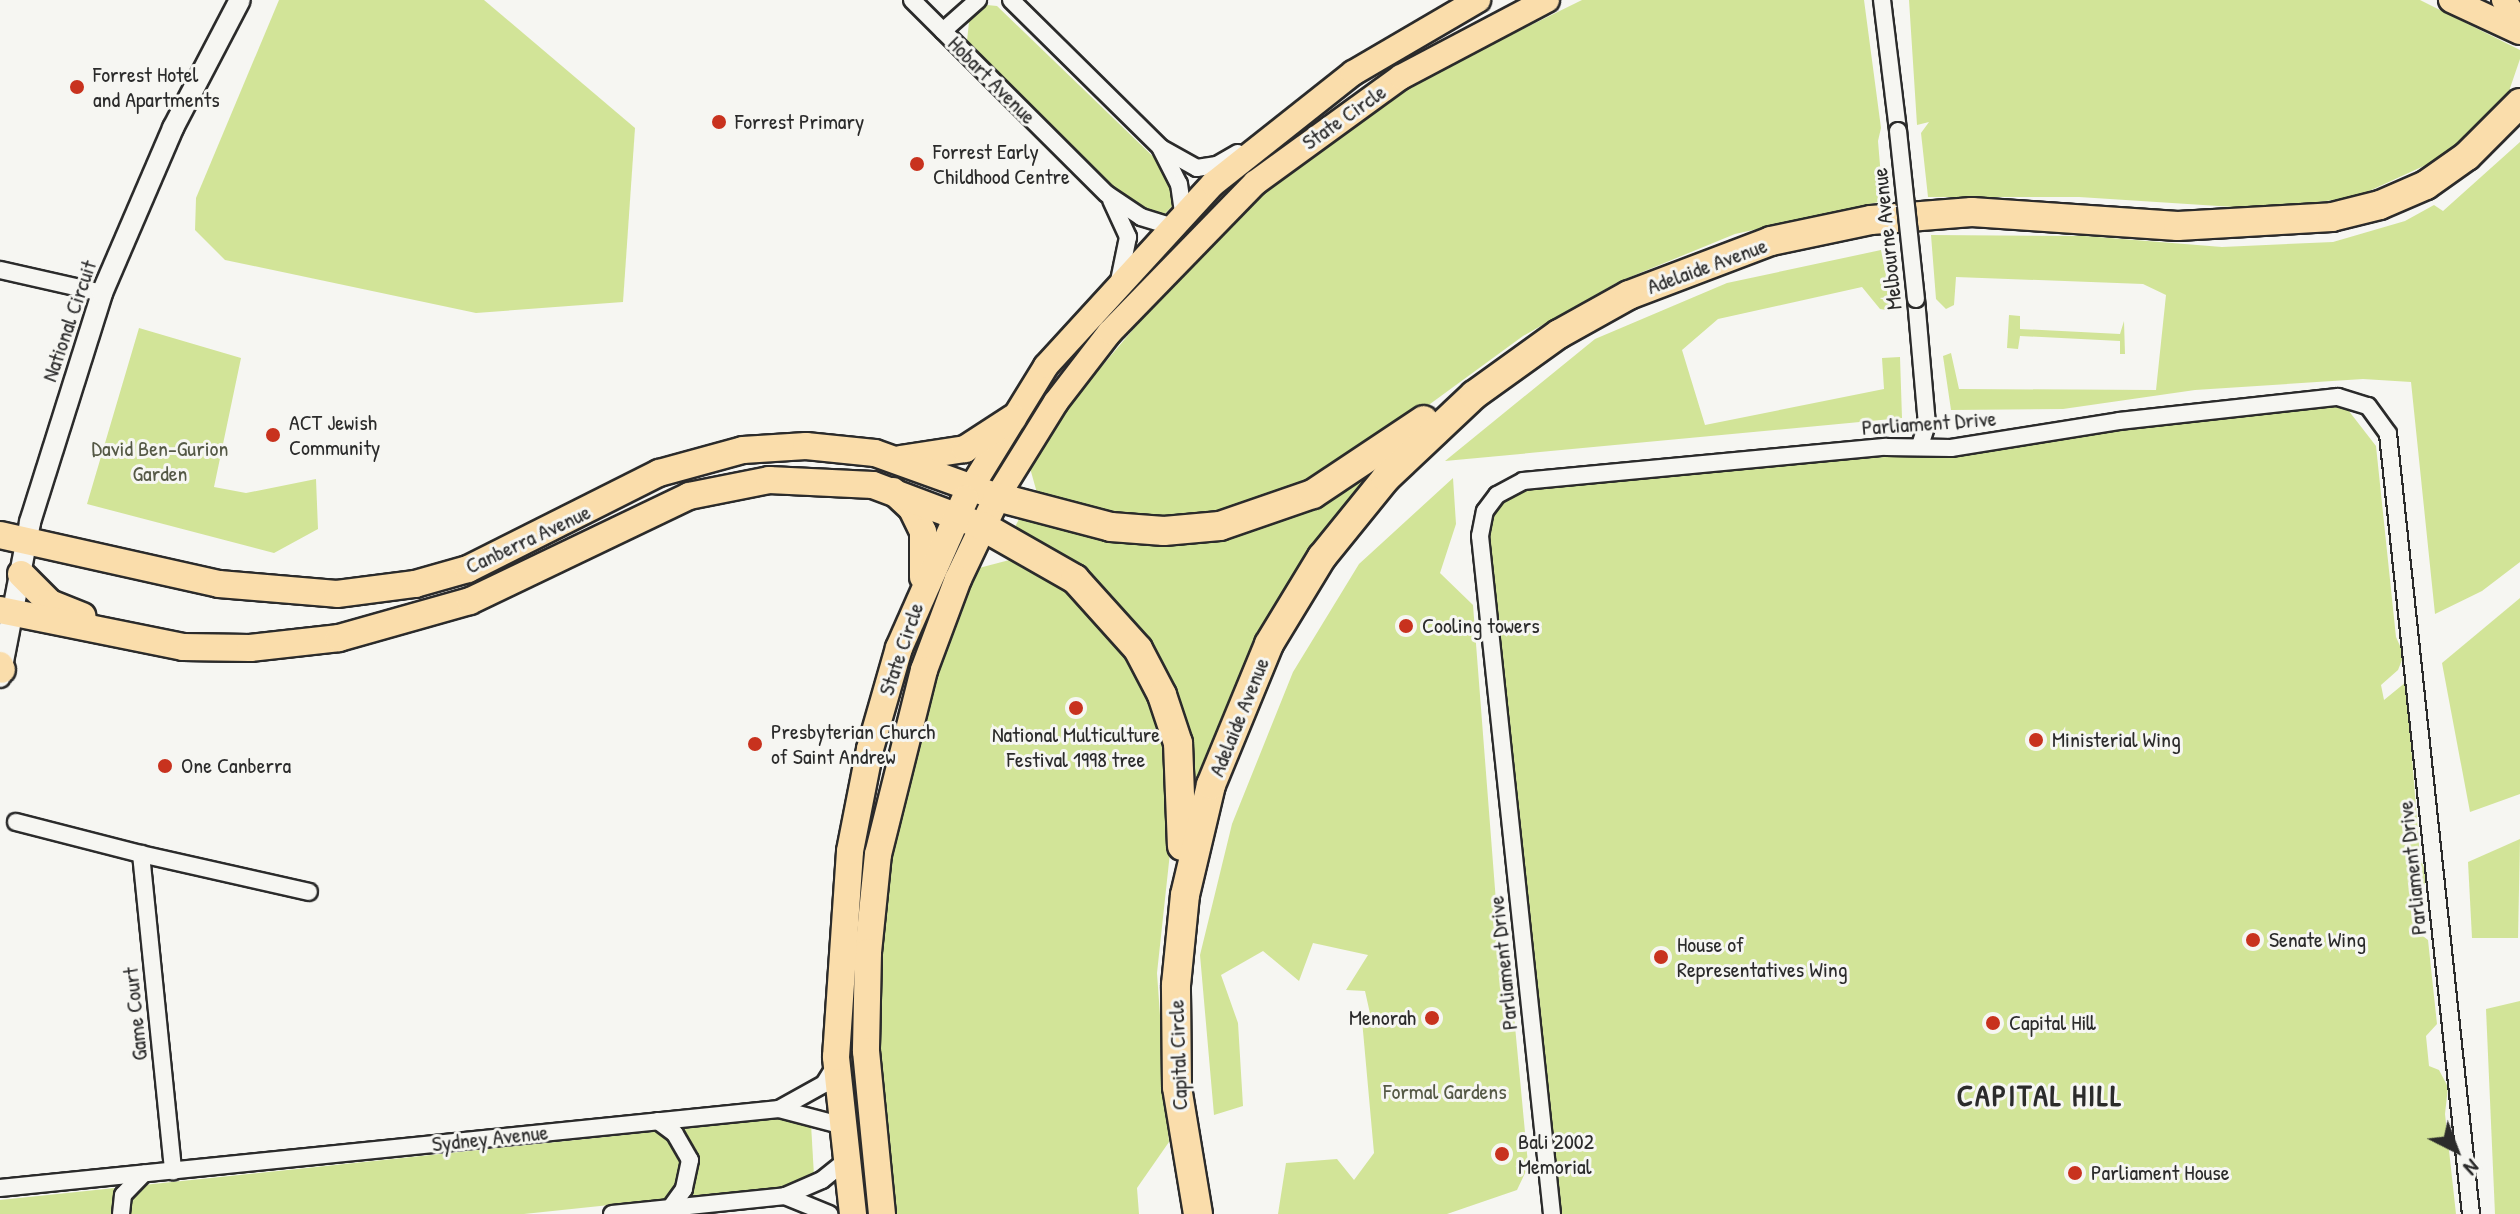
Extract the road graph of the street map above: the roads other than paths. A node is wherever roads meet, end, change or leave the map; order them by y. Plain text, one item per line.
1 (240, 0) edge
2 (912, 0) edge
3 (978, 0) edge
4 (1011, 0) edge
5 (1478, 0) edge
6 (1547, 0) edge
7 (1882, 0) edge
8 (1891, 0) edge
9 (2451, 0) edge
10 (2504, 0) edge
11 (2520, 26) edge
12 (1888, 27) junction
13 (943, 31) junction
14 (2520, 32) edge
15 (2520, 103) edge
16 (1274, 132) junction
17 (1161, 148) junction
18 (1107, 194) junction
19 (1229, 207) junction
20 (1178, 222) junction
21 (0, 270) edge
22 (1166, 270) junction
23 (1119, 281) junction
24 (102, 293) junction
25 (1559, 334) junction
26 (1013, 418) junction
27 (1920, 445) junction
28 (897, 459) junction
29 (890, 489) junction
30 (984, 493) junction
31 (970, 520) junction
32 (0, 535) edge
33 (26, 542) junction
34 (923, 589) junction
35 (10, 592) edge
36 (120, 637) junction
37 (1, 671) edge
38 (877, 722) junction
39 (906, 729) junction
40 (16, 822) dead end
41 (850, 851) junction
42 (141, 854) junction
43 (878, 854) junction
44 (309, 892) dead end
45 (1185, 895) junction
46 (836, 1057) junction
47 (779, 1109) junction
48 (658, 1121) junction
49 (840, 1125) junction
50 (871, 1137) junction
51 (844, 1162) junction
52 (173, 1171) junction
53 (144, 1173) junction
54 (0, 1188) edge
55 (785, 1196) junction
56 (670, 1208) junction
57 (121, 1214) edge
58 (612, 1214) edge
59 (829, 1214) edge
60 (853, 1214) edge
61 (882, 1214) edge
62 (1198, 1214) edge
63 (1552, 1214) edge
64 (2471, 1214) edge

1 - 24 street, National Circuit
2 - 13 street, Hobart Avenue
3 - 13 street
4 - 17 street
5 - 16 main road, State Circle
6 - 19 main road, State Circle
7 - 12 street, Melbourne Avenue
8 - 12 street, Melbourne Avenue
9 - 14 main road
10 - 11 main road
12 - 27 street, Melbourne Avenue, bridge
13 - 18 street, Hobart Avenue
15 - 25 highway, Adelaide Avenue
16 - 17 street
16 - 20 main road, State Circle
17 - 20 street
18 - 20 street, Hobart Avenue
18 - 23 street, Hobart Avenue
19 - 20 main road
19 - 22 main road, State Circle
20 - 22 main road, State Circle
20 - 23 main road, State Circle
21 - 24 street
22 - 30 main road, State Circle
23 - 26 main road, State Circle
24 - 33 street, National Circuit
25 - 30 highway
25 - 45 highway, Adelaide Avenue
26 - 28 highway
26 - 30 main road, State Circle
27 - 63 street, Parliament Drive
27 - 64 street, Parliament Drive
28 - 30 highway, Canberra Avenue
28 - 33 highway, Canberra Avenue
29 - 31 highway, Canberra Avenue
29 - 34 highway
29 - 36 highway, Canberra Avenue
30 - 31 highway, State Circle
31 - 34 highway, State Circle
31 - 39 highway, State Circle
31 - 45 highway
32 - 33 highway, Canberra Avenue
33 - 35 street, National Circuit
34 - 38 highway, State Circle
35 - 36 highway, Canberra Avenue
35 - 36 highway
35 - 37 street, National Circuit
38 - 39 highway
38 - 41 highway, State Circle
39 - 43 highway, State Circle
40 - 42 street
41 - 43 highway
41 - 46 highway, State Circle
42 - 44 street
42 - 52 street, Game Court
43 - 50 highway, State Circle
45 - 62 highway, Capital Circle
46 - 47 street
46 - 49 highway, State Circle
47 - 48 street, Sydney Avenue
47 - 49 street, Sydney Avenue
48 - 52 street, Sydney Avenue
48 - 56 street
49 - 50 highway, Sydney Avenue
49 - 51 highway, State Circle
50 - 51 highway
50 - 61 highway, State Circle
51 - 55 street
51 - 60 highway, State Circle
52 - 53 street, Sydney Avenue
53 - 54 street, Sydney Avenue
53 - 57 street
55 - 56 street
55 - 59 street
56 - 58 street

